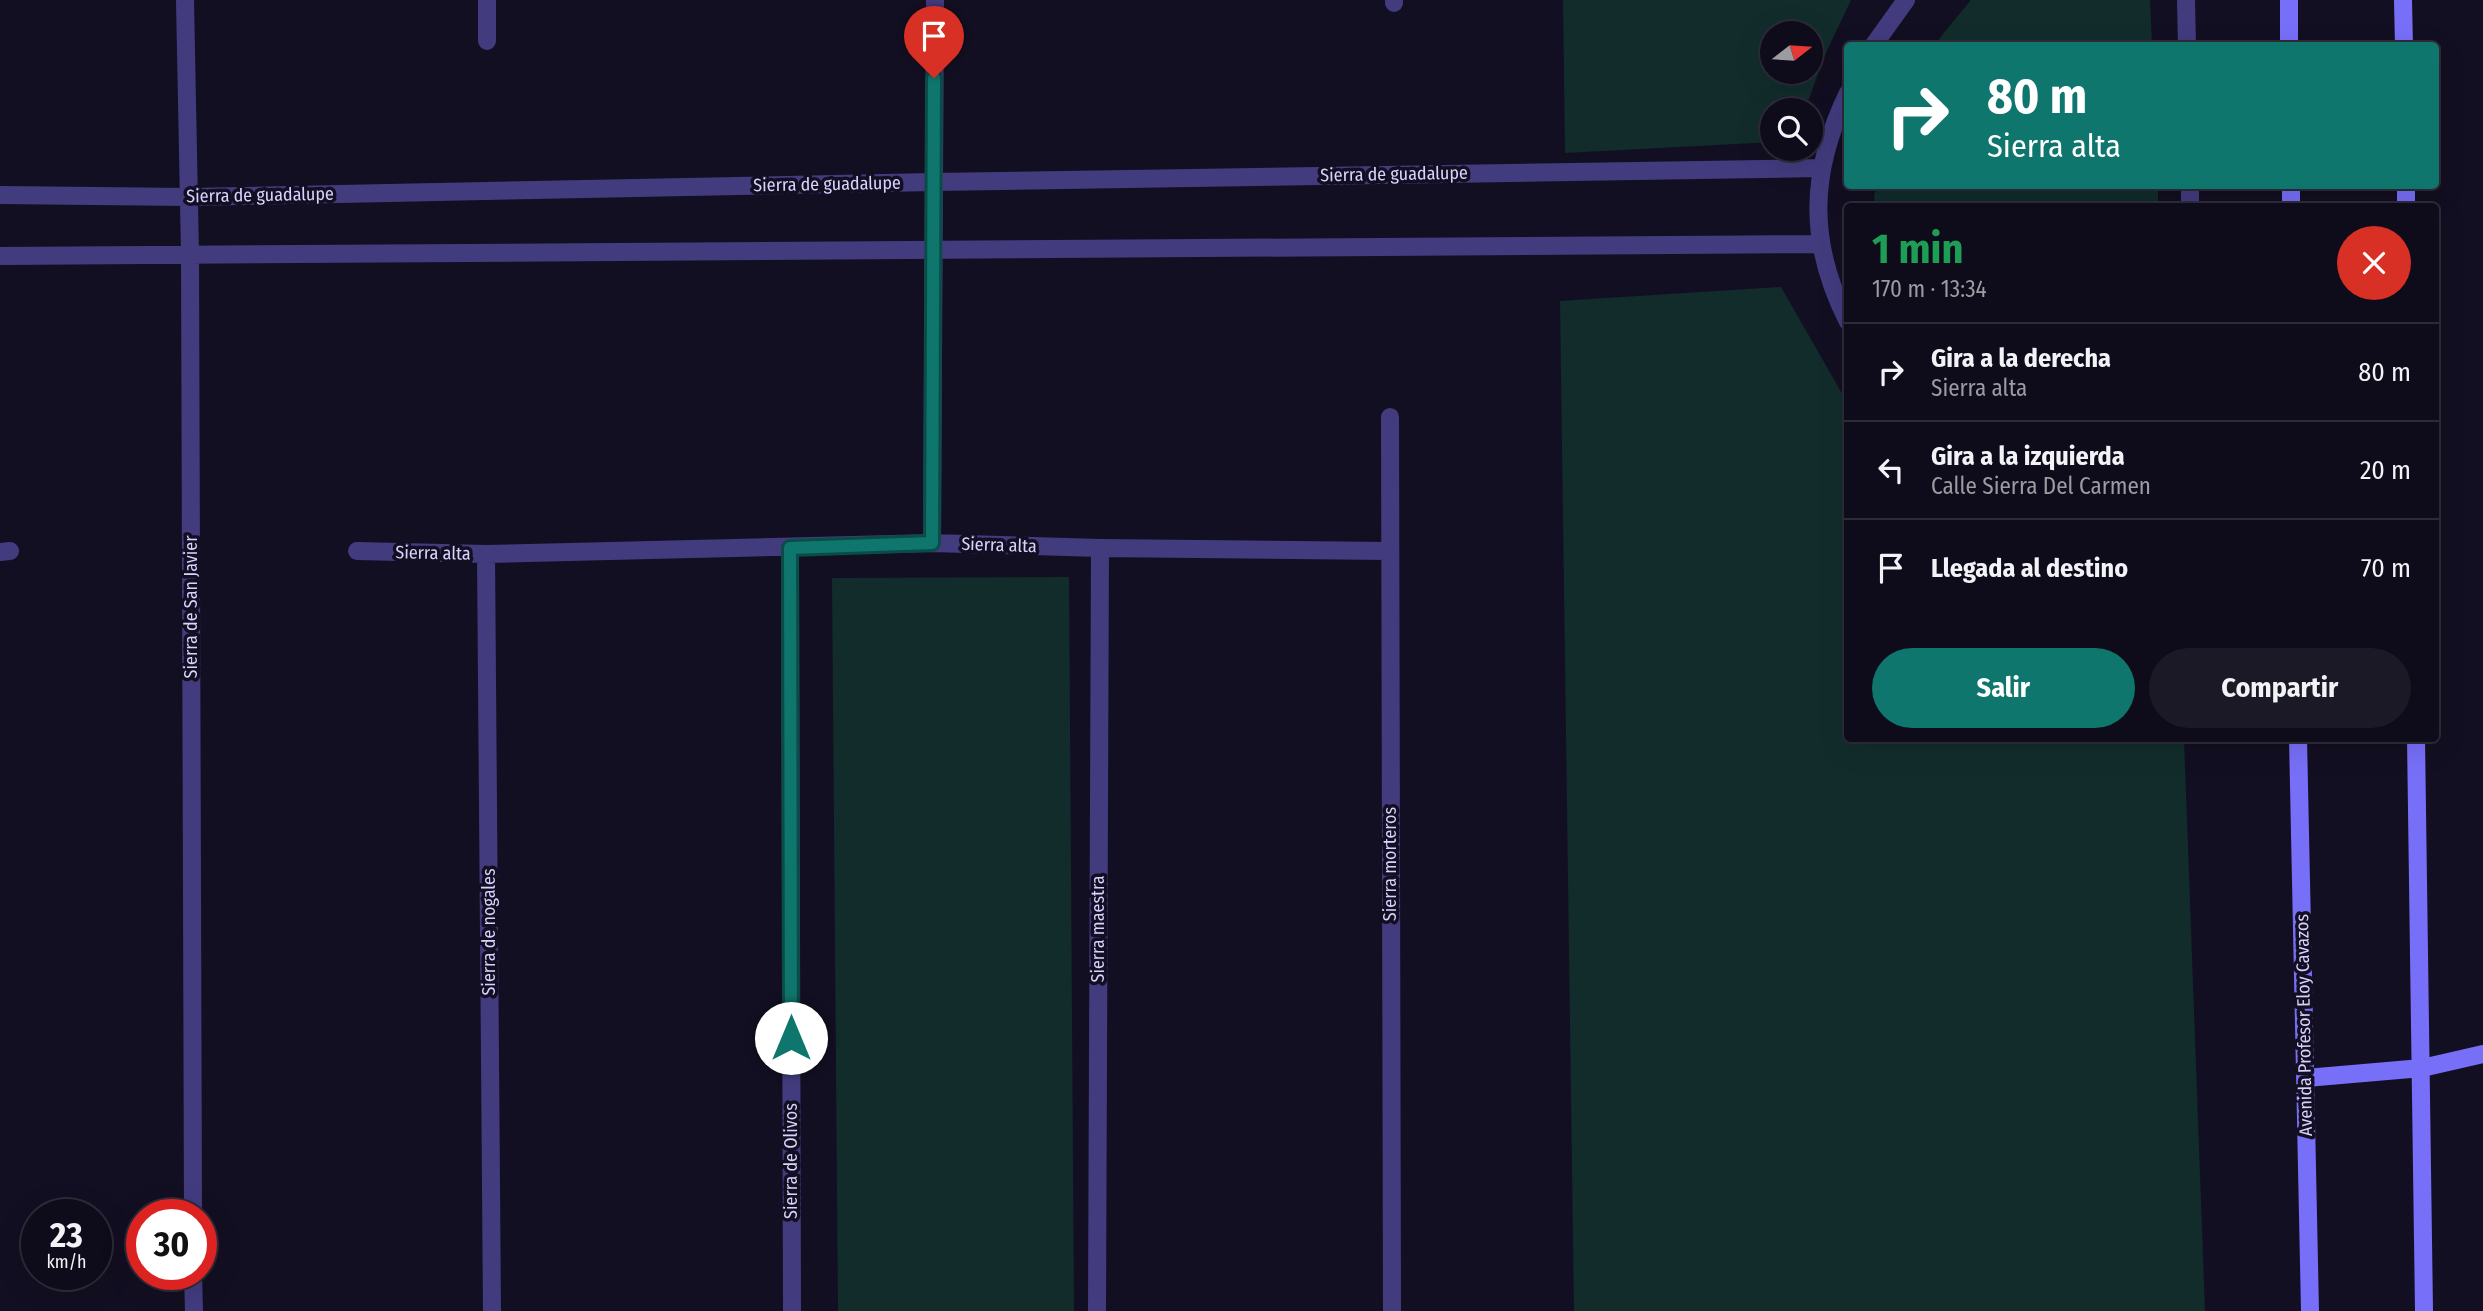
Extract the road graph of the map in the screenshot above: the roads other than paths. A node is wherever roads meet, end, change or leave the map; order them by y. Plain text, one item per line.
1 (185, 0) edge
2 (487, 0) edge
3 (934, 0) edge
4 (1906, 0) edge
5 (2186, 0) edge
6 (2289, 0) edge
7 (2403, 0) edge
8 (487, 41) dead end
9 (1876, 42) edge
10 (2187, 42) edge
11 (2289, 42) edge
12 (2404, 42) edge
13 (1844, 101) edge
14 (1821, 168) junction
15 (933, 182) junction
16 (0, 195) edge
17 (188, 197) junction
18 (1820, 244) junction
19 (933, 248) junction
20 (190, 254) junction
21 (0, 256) edge
22 (1844, 314) edge
23 (1390, 417) dead end
24 (932, 543) junction
25 (790, 548) junction
26 (1100, 548) junction
27 (358, 551) dead end
28 (1390, 551) junction
29 (486, 554) junction
30 (2298, 742) edge
31 (2416, 742) edge
32 (2483, 1054) edge
33 (2422, 1068) junction
34 (2306, 1078) junction
35 (193, 1199) edge
36 (193, 1290) edge
37 (194, 1311) edge
38 (492, 1311) edge
39 (792, 1311) edge
40 (1097, 1311) edge
41 (1392, 1311) edge
42 (2310, 1311) edge
43 (2424, 1311) edge

1 - 17 street, Sierra de San Javier
2 - 8 street
3 - 15 street
4 - 9 street
5 - 10 street
6 - 11 main road
7 - 12 main road
13 - 14 street
14 - 15 street, Sierra de guadalupe
14 - 18 street
15 - 17 street, Sierra de guadalupe
15 - 19 street
16 - 17 street, Sierra de guadalupe
17 - 20 street, Sierra de San Javier
18 - 19 street
18 - 22 street
19 - 20 street
19 - 24 street
20 - 21 street
20 - 35 street, Sierra de San Javier
23 - 28 street, Sierra morteros
24 - 25 street, Sierra alta
24 - 26 street, Sierra alta
25 - 29 street, Sierra alta
25 - 39 street, Sierra de Olivos
26 - 28 street, Sierra alta
26 - 40 street, Sierra maestra
27 - 29 street, Sierra alta
28 - 41 street, Sierra morteros
29 - 38 street, Sierra de nogales
30 - 34 main road, Avenida Profesor Eloy Cavazos
31 - 33 main road
32 - 33 main road
33 - 34 main road
33 - 43 main road
34 - 42 main road, Avenida Profesor Eloy Cavazos
36 - 37 street

